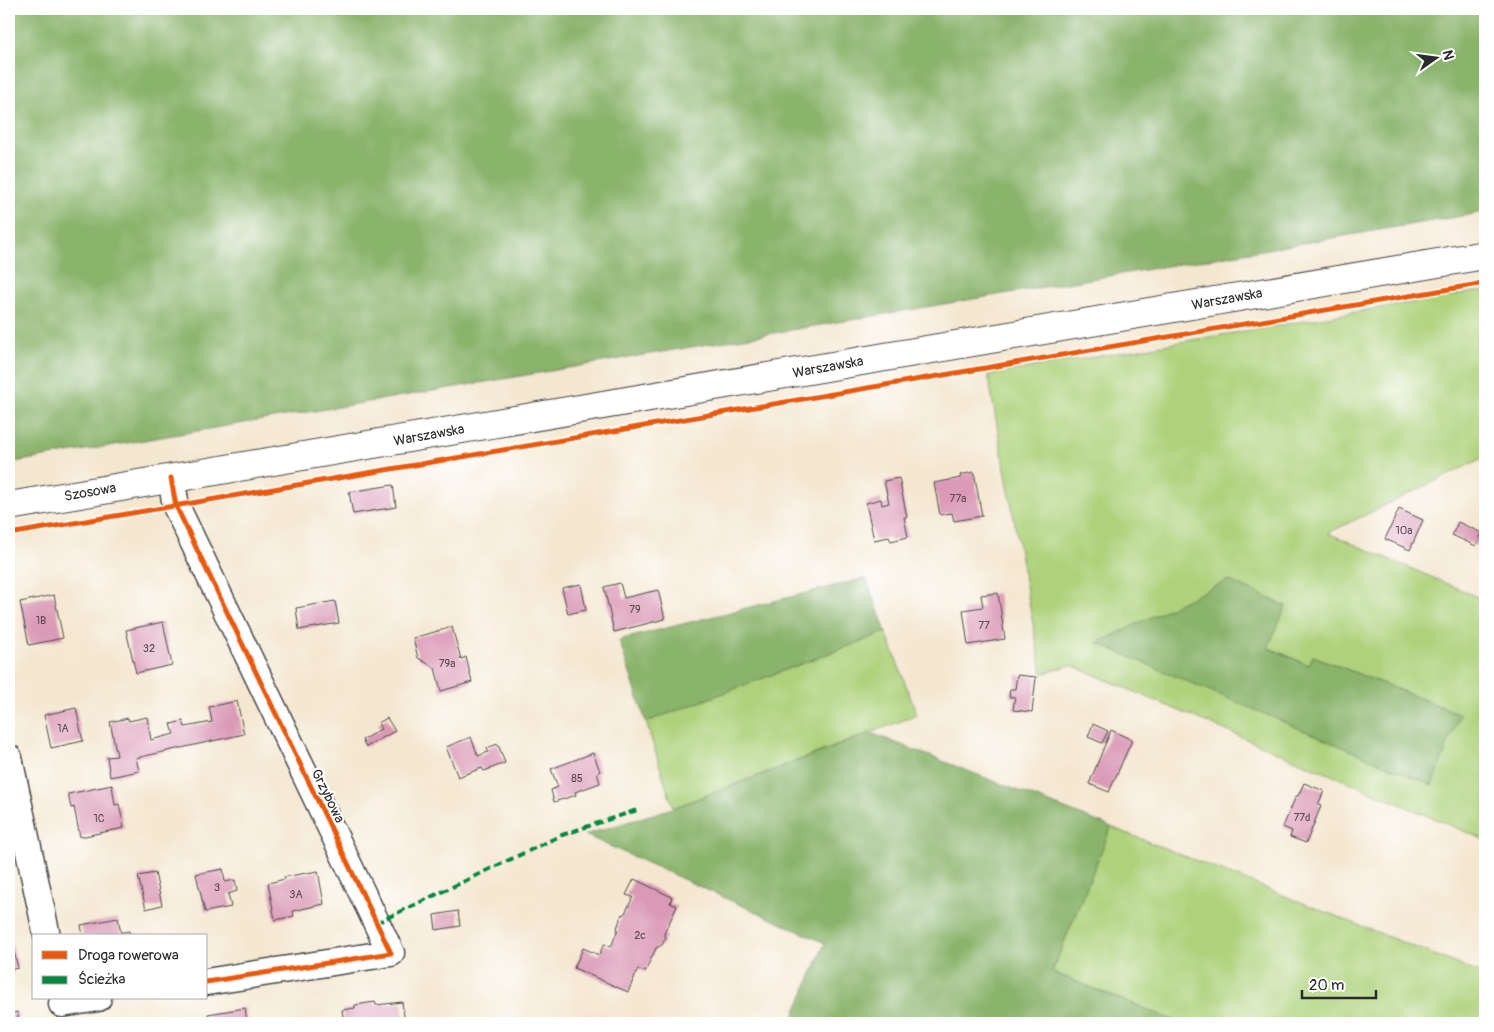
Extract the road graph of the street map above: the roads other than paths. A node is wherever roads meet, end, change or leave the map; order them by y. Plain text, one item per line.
1 (1485, 255) edge
2 (171, 478) junction
3 (9, 506) edge
4 (9, 758) edge
5 (47, 934) edge
6 (208, 982) edge
7 (91, 1000) edge
8 (63, 1008) edge

1 - 2 main road, Warszawska
2 - 3 main road, Szosowa
2 - 6 street, Grzybowa
4 - 5 street
7 - 8 street

